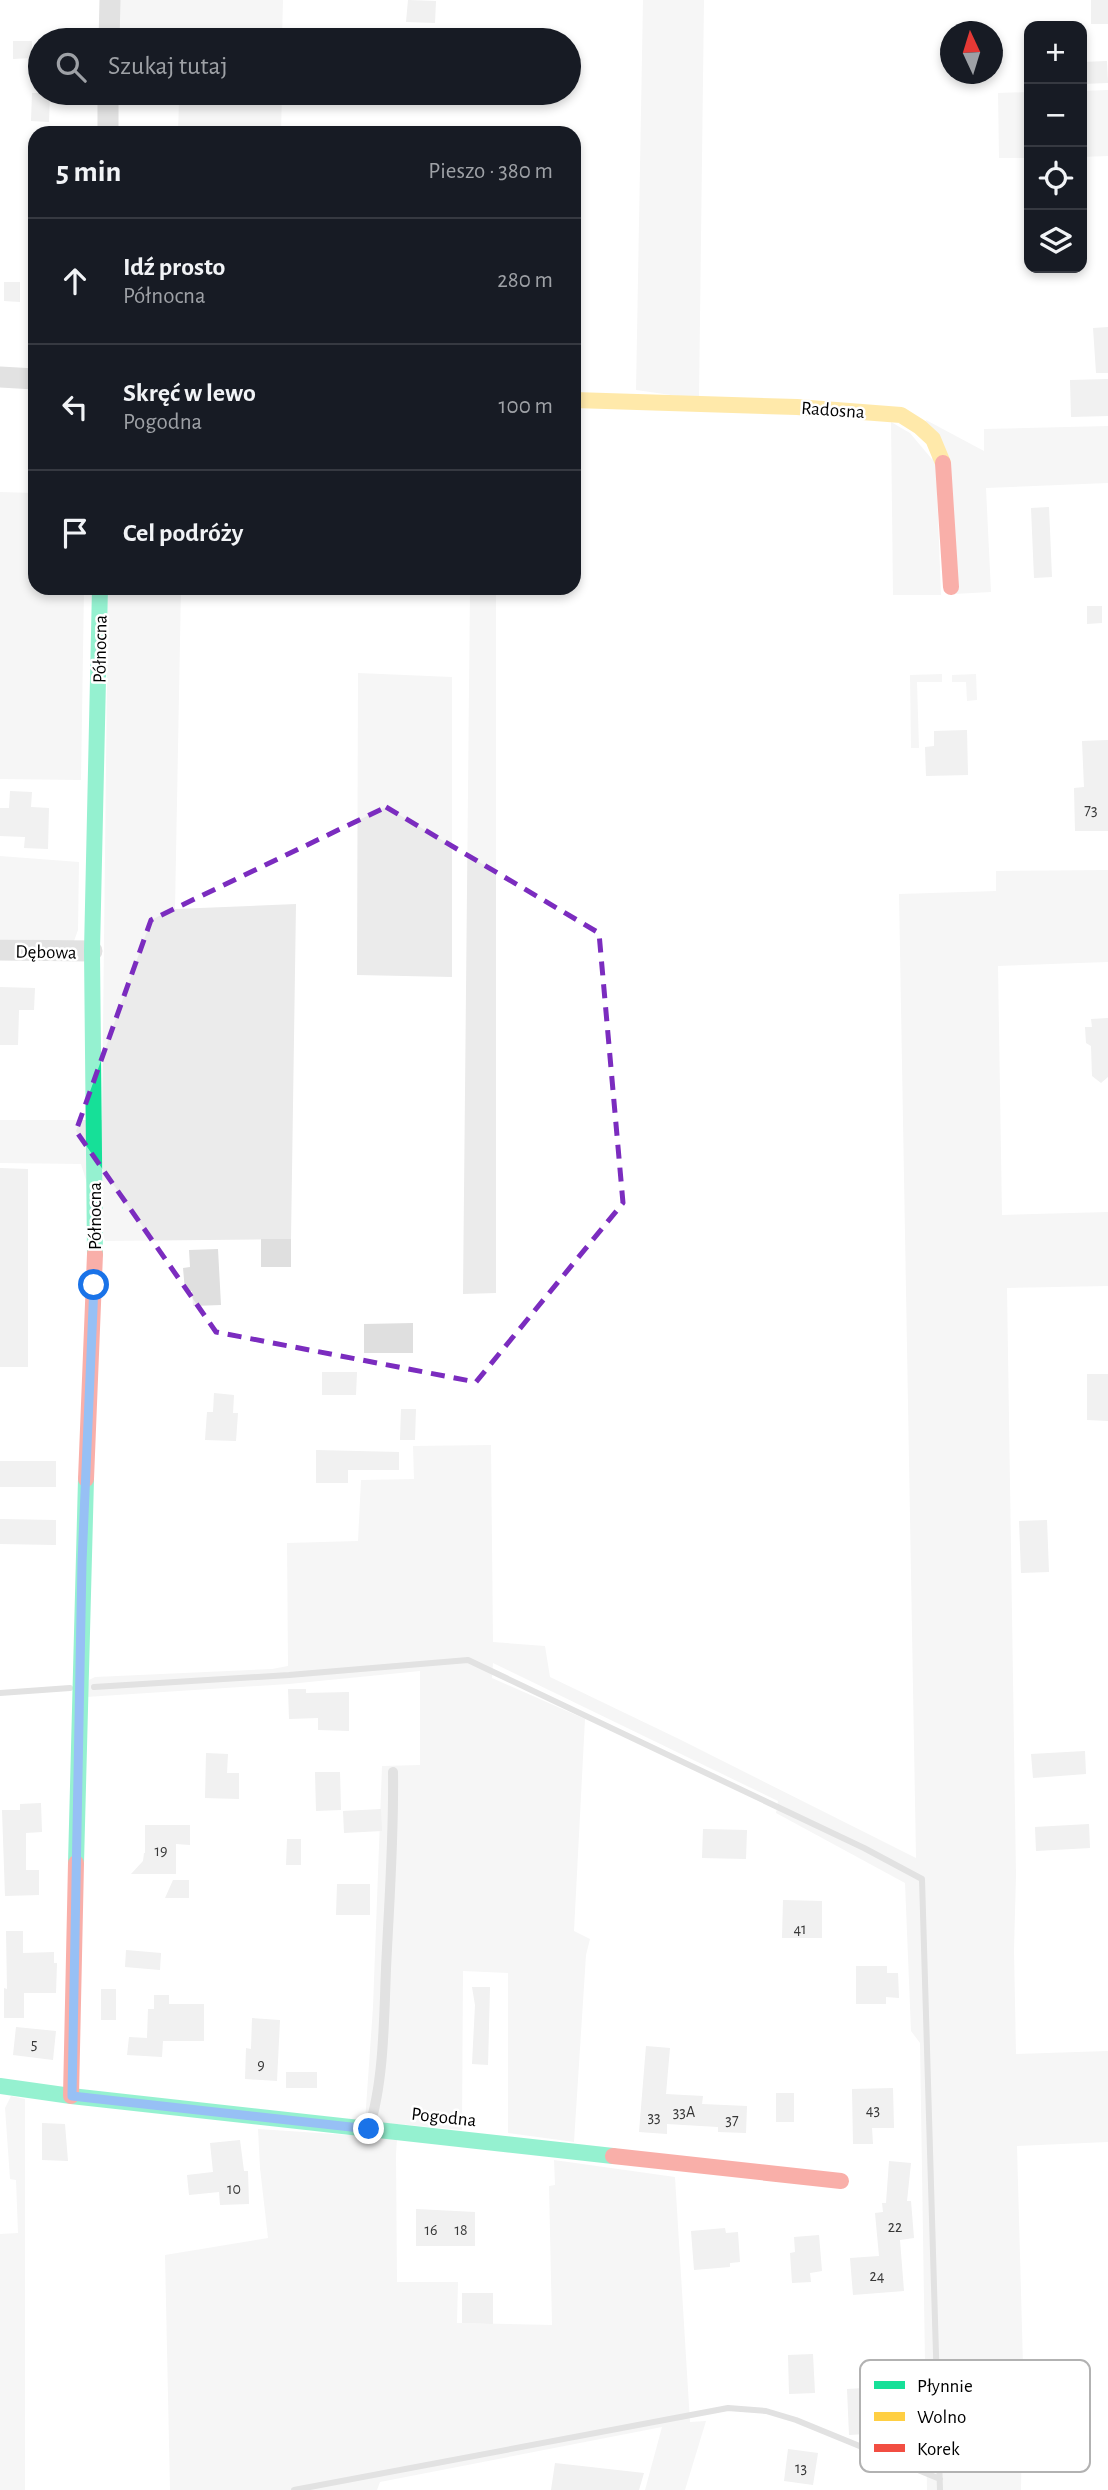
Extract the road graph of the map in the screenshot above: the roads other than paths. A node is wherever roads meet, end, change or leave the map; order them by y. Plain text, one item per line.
1 (110, 0) edge
2 (109, 28) edge
3 (108, 105) edge
4 (108, 126) edge
5 (0, 377) edge
6 (28, 379) edge
7 (581, 400) edge
8 (951, 587) dead end
9 (100, 595) edge
10 (0, 950) edge
11 (92, 951) junction
12 (393, 1772) dead end
13 (0, 2086) edge
14 (72, 2096) junction
15 (369, 2129) junction
16 (841, 2181) dead end

1 - 2 street
3 - 4 street
5 - 6 street
7 - 8 street, Radosna
9 - 11 street, Północna
10 - 11 street, Dębowa
11 - 14 street, Północna
12 - 15 lane
13 - 14 street, Pogodna
14 - 15 street, Pogodna
15 - 16 street, Pogodna

